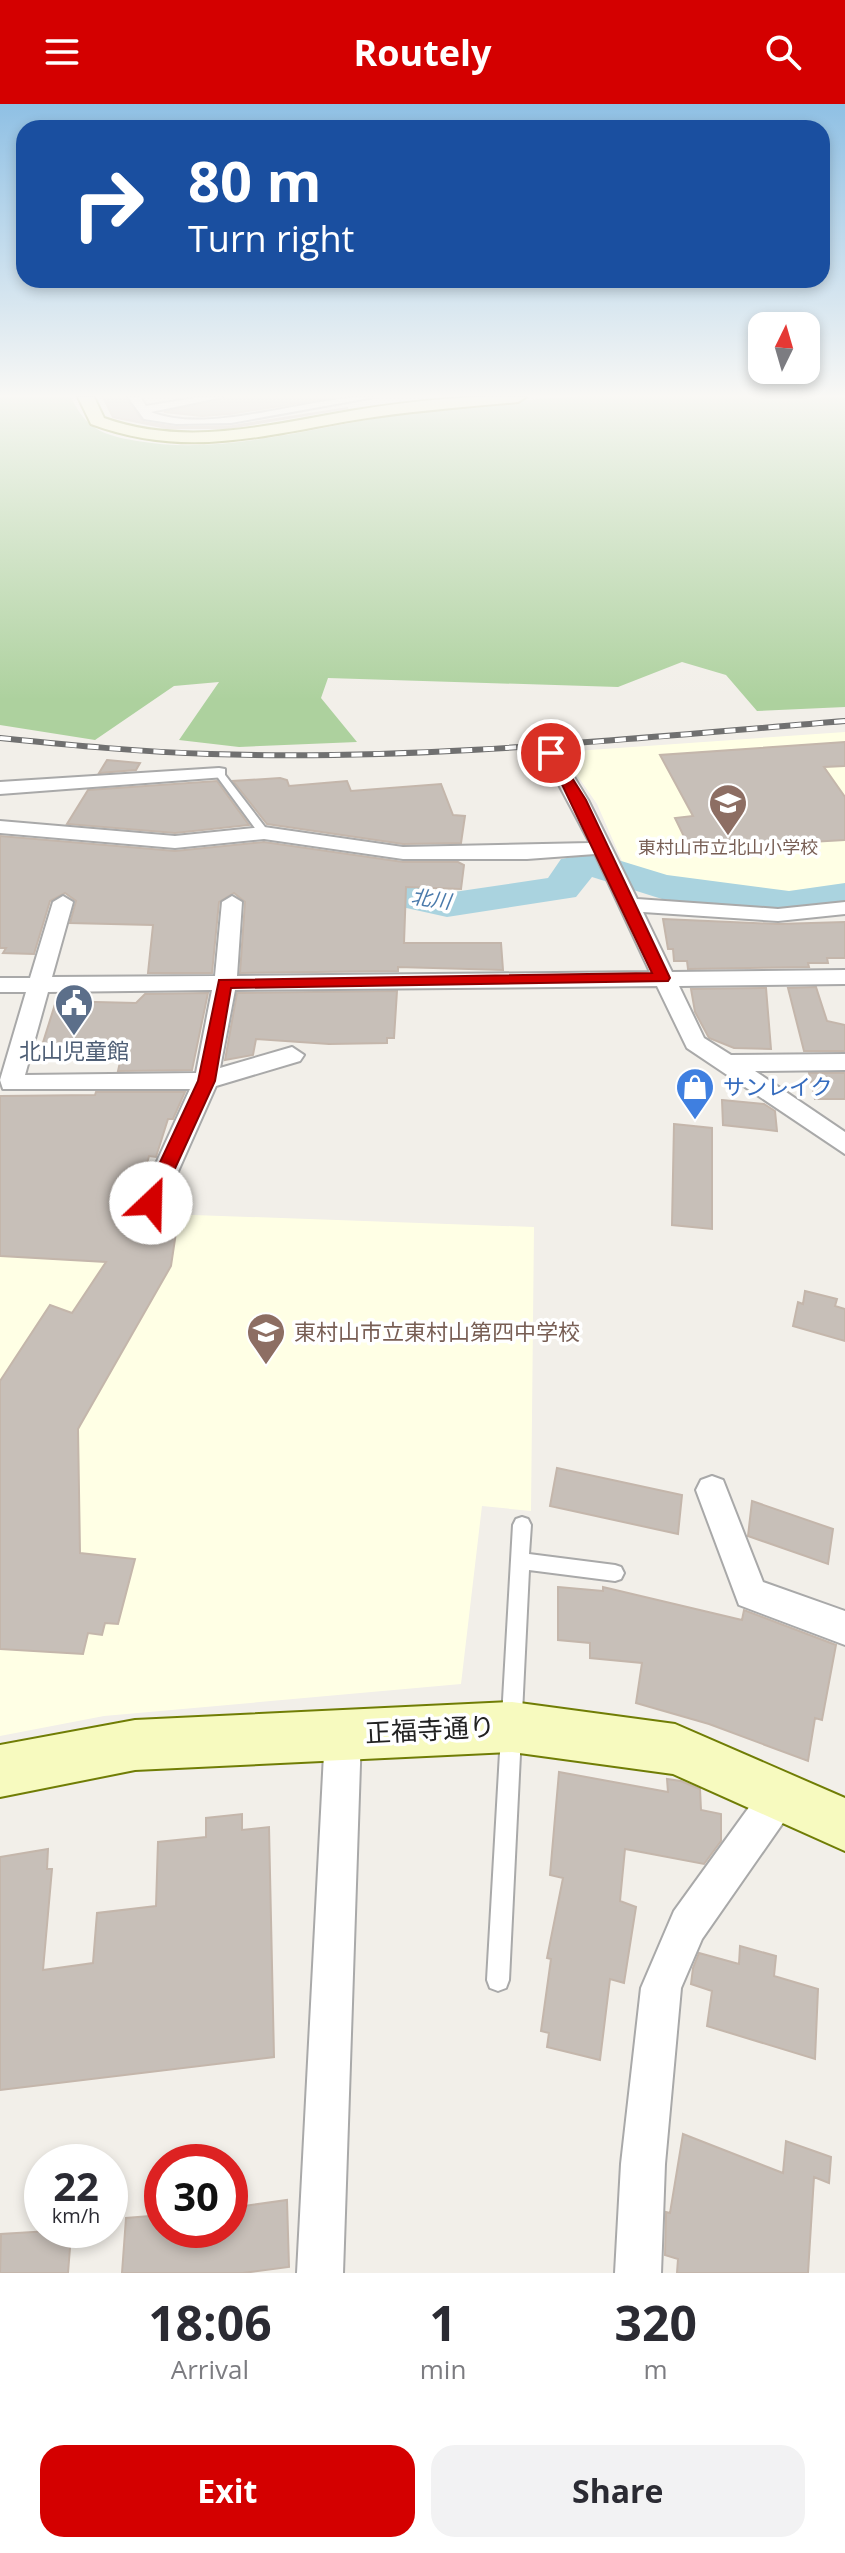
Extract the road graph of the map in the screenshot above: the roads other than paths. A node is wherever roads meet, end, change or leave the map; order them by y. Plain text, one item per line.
1 (551, 753) dead end
2 (219, 773) joint
3 (0, 788) edge
4 (0, 827) edge
5 (264, 833) junction
6 (605, 854) junction
7 (626, 899) junction
8 (63, 902) dead end
9 (232, 902) dead end
10 (845, 908) edge
11 (845, 977) edge
12 (662, 978) junction
13 (225, 983) junction
14 (0, 985) edge
15 (41, 985) junction
16 (292, 1055) dead end
17 (845, 1062) edge
18 (724, 1063) junction
19 (206, 1081) junction
20 (5, 1083) edge
21 (845, 1145) edge
22 (151, 1203) dead end
23 (712, 1490) dead end
24 (522, 1525) dead end
25 (520, 1561) junction
26 (615, 1573) dead end
27 (845, 1628) edge
28 (512, 1727) junction
29 (343, 1735) junction
30 (0, 1771) edge
31 (781, 1794) junction
32 (845, 1825) edge
33 (498, 1980) dead end
34 (320, 2273) edge
35 (638, 2273) edge

1 - 6 street
2 - 3 street
2 - 5 lane
4 - 5 street
5 - 6 street
6 - 7 street
7 - 10 street
7 - 12 street
8 - 15 street
9 - 13 street
11 - 12 street
12 - 13 street
12 - 18 street
13 - 15 street
13 - 19 street
14 - 15 street
15 - 20 street
16 - 19 street
17 - 18 street
18 - 21 street
19 - 20 street
19 - 22 street
23 - 27 street
24 - 25 lane
25 - 26 lane
25 - 28 lane
28 - 29 street, 正福寺通り
28 - 31 street, 正福寺通り
28 - 33 lane
29 - 30 street, 正福寺通り
29 - 34 street
31 - 32 street, 正福寺通り
31 - 35 street

